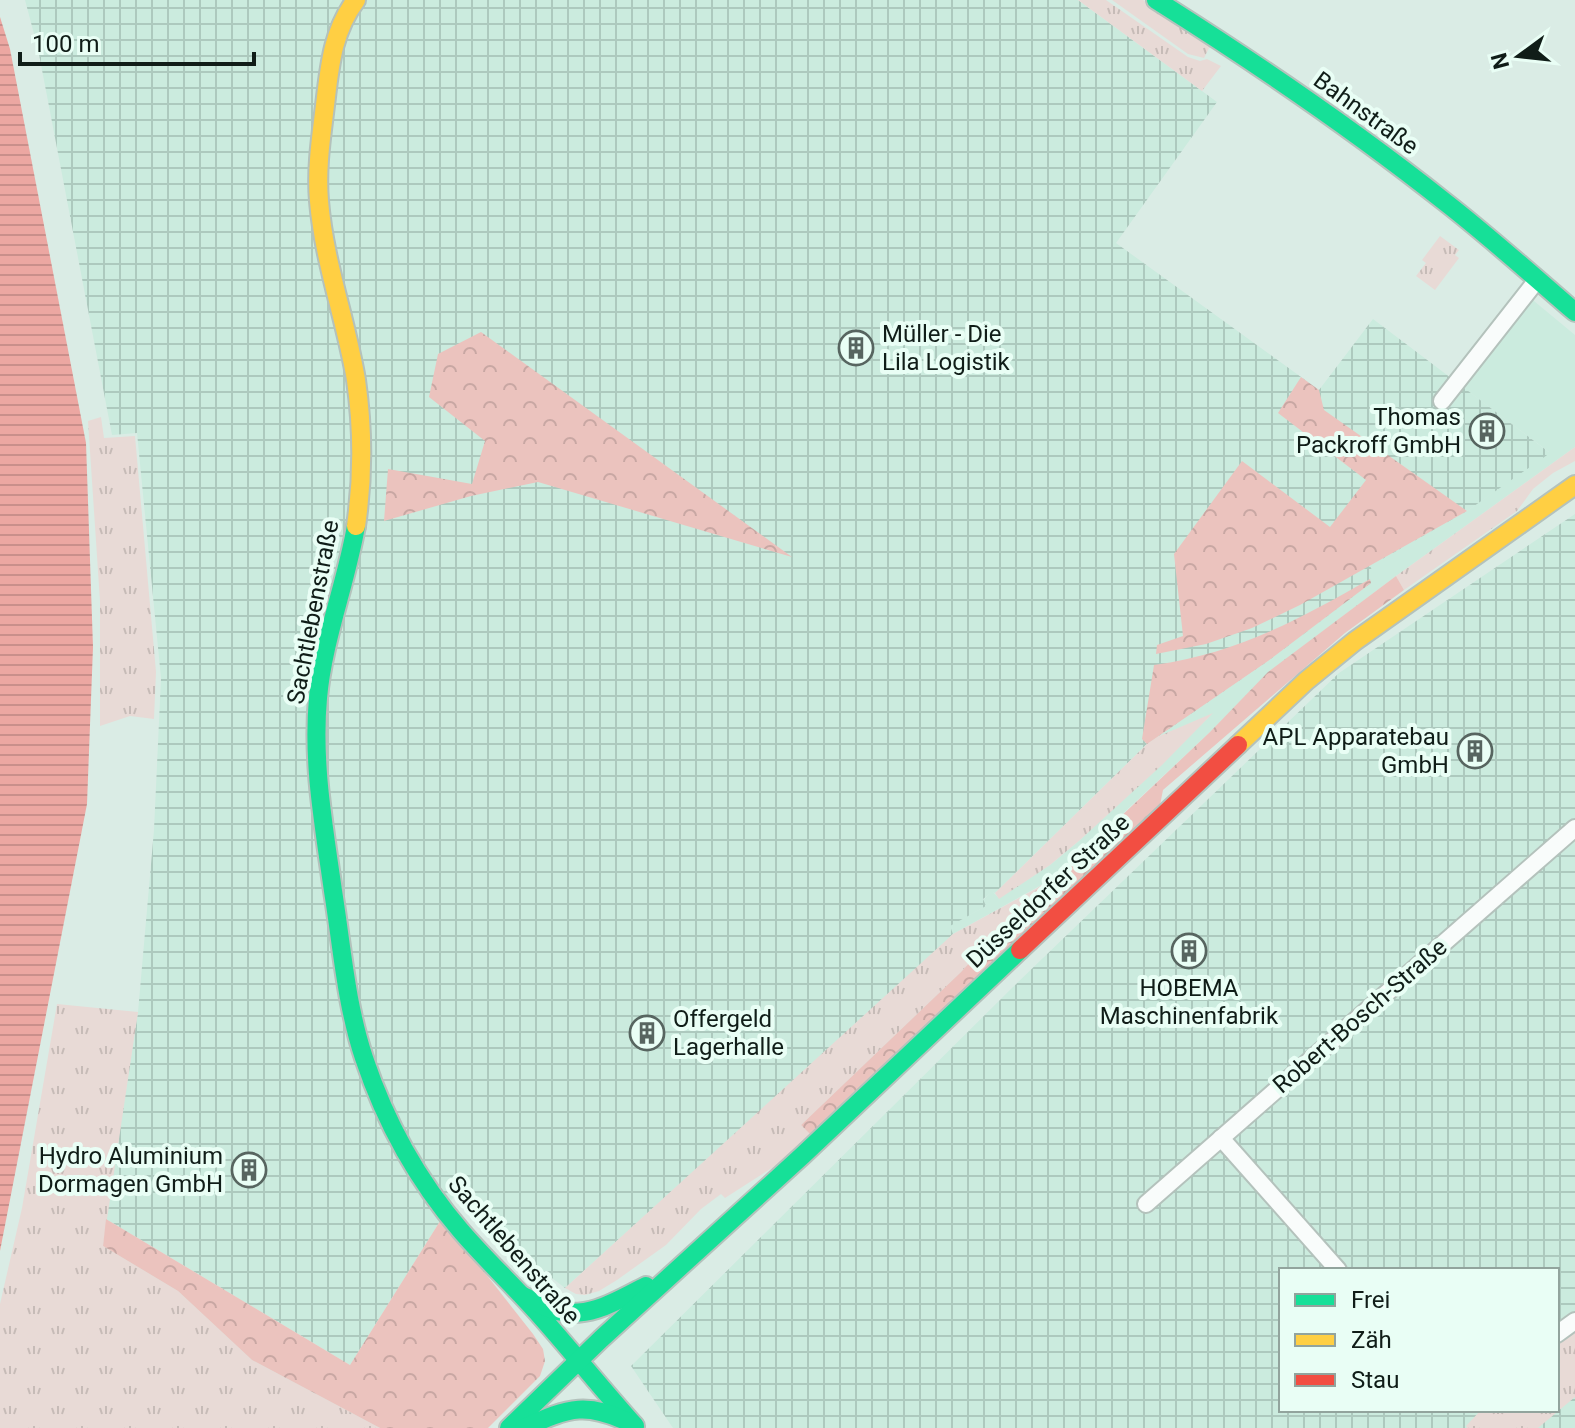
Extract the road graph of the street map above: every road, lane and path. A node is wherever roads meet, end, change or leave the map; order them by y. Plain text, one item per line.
1 (356, 0) edge
2 (1156, 0) edge
3 (1537, 280) junction
4 (1575, 312) edge
5 (1442, 401) dead end
6 (1575, 485) edge
7 (1575, 828) edge
8 (1221, 1138) junction
9 (1146, 1204) dead end
10 (1336, 1268) edge
11 (674, 1272) junction
12 (523, 1296) junction
13 (578, 1362) junction
14 (635, 1427) edge
15 (509, 1428) edge
16 (524, 1428) edge

1 - 12 street, Sachtlebenstraße
2 - 3 street, Bahnstraße
3 - 4 street, Bahnstraße
3 - 5 street
6 - 11 street, Düsseldorfer Straße
7 - 8 street, Robert-Bosch-Straße
8 - 9 street, Robert-Bosch-Straße
8 - 10 street
11 - 12 street
11 - 13 street, Düsseldorfer Straße
12 - 13 street, Sachtlebenstraße
13 - 14 street, Sachtlebenstraße
13 - 15 street, Düsseldorfer Straße
14 - 16 street

